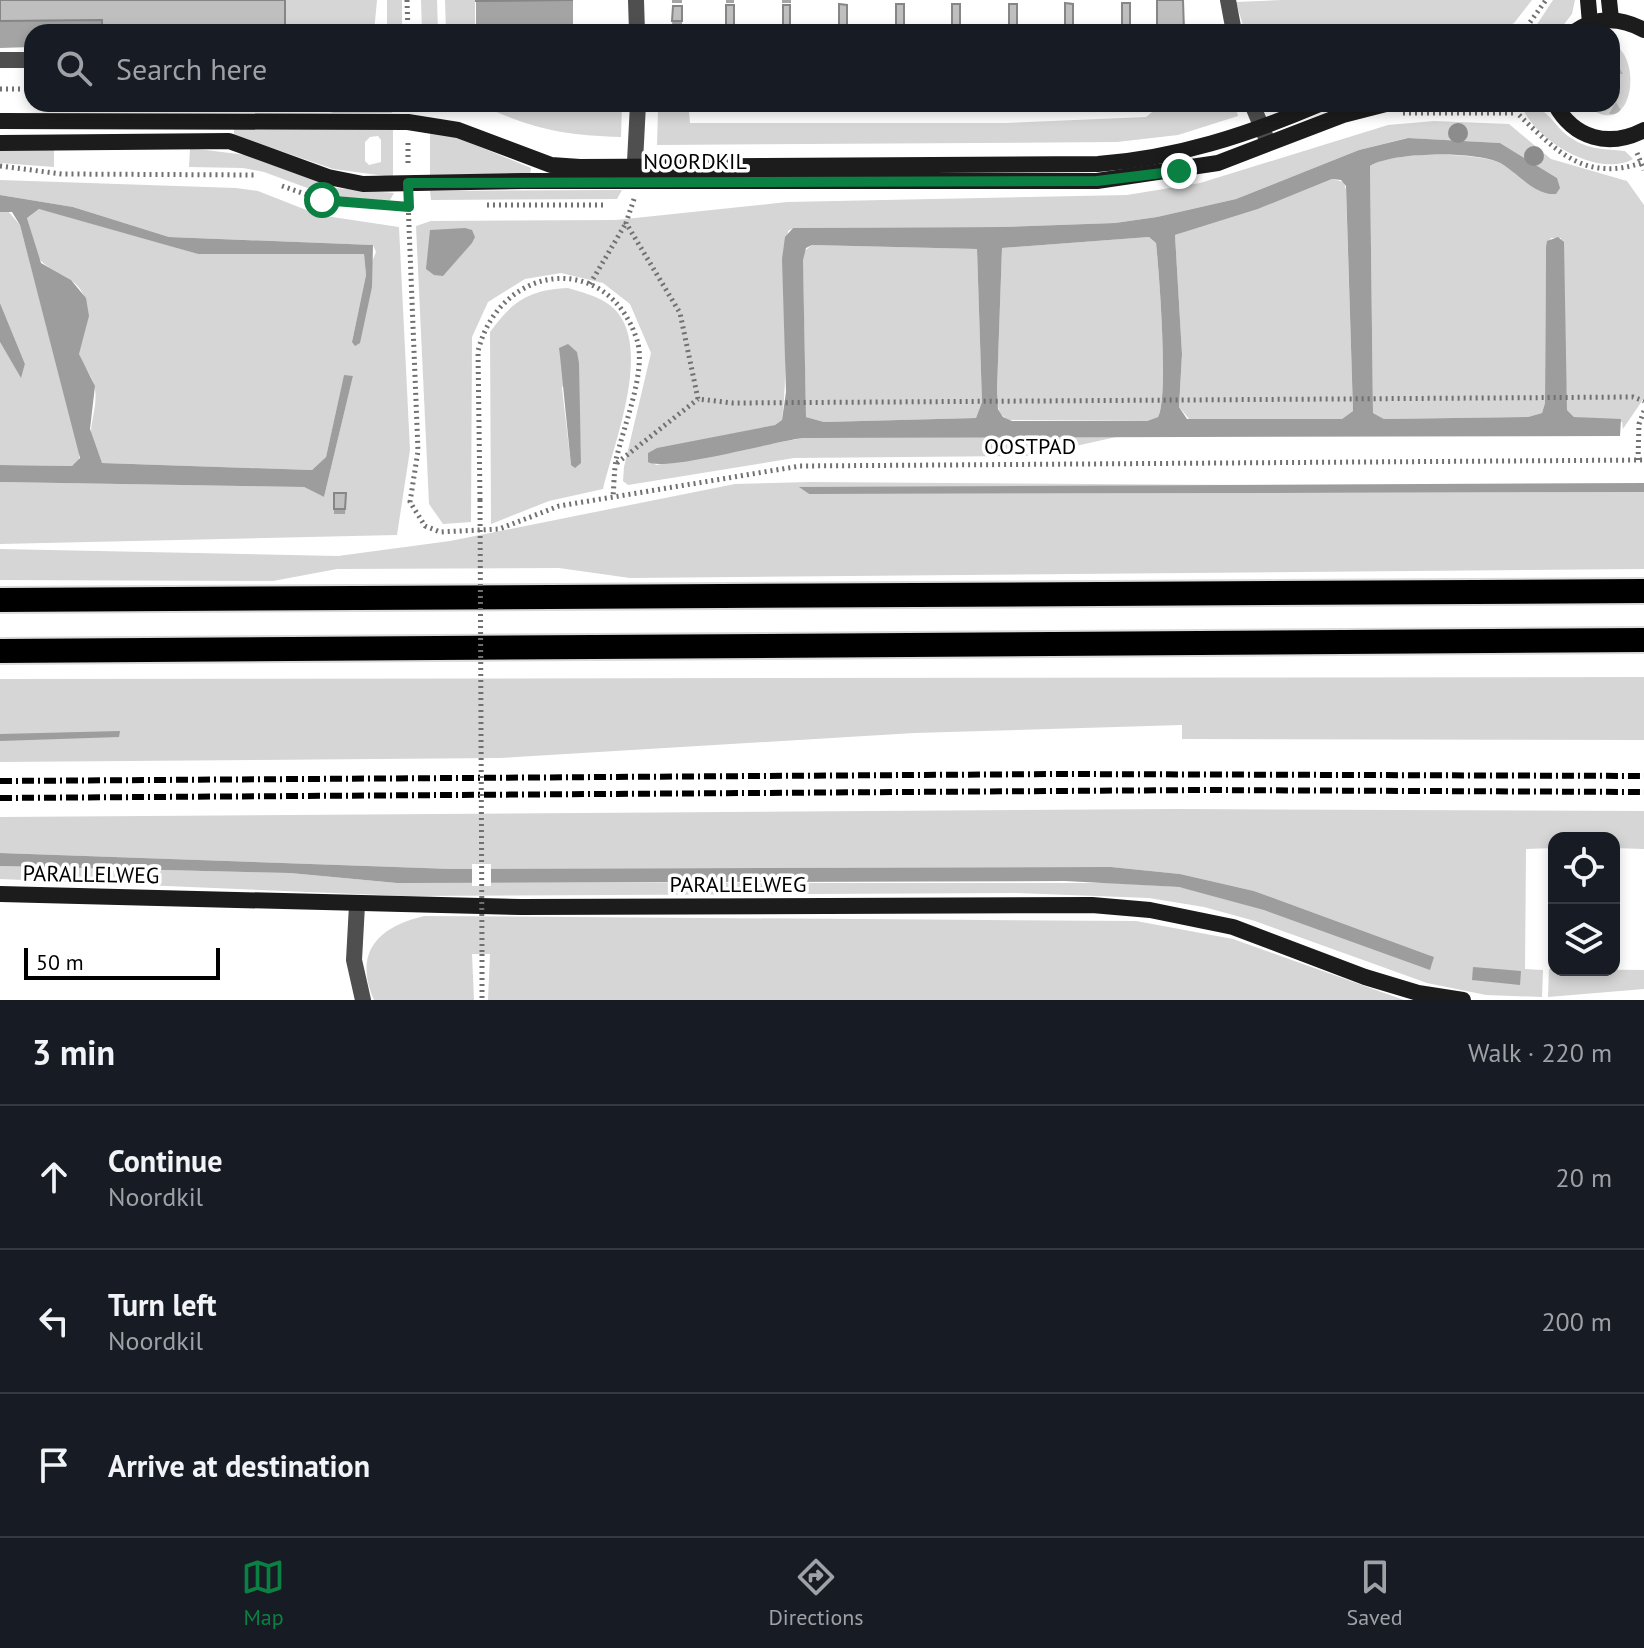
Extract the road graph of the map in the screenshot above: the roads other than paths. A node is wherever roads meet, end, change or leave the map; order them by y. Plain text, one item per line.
1 (636, 0) edge
2 (1228, 0) edge
3 (1588, 0) edge
4 (1609, 0) edge
5 (1611, 19) junction
6 (1590, 23) joint
7 (637, 24) edge
8 (1232, 24) edge
9 (1644, 30) edge
10 (0, 60) edge
11 (24, 60) edge
12 (638, 112) edge
13 (1255, 112) edge
14 (1301, 112) edge
15 (1355, 112) edge
16 (1560, 112) edge
17 (0, 121) edge
18 (1262, 129) junction
19 (1644, 130) edge
20 (0, 143) edge
21 (1269, 145) junction
22 (634, 174) junction
23 (1644, 591) edge
24 (0, 600) edge
25 (1644, 640) edge
26 (0, 651) edge
27 (0, 894) edge
28 (357, 905) junction
29 (363, 1000) edge
30 (1463, 1000) edge

1 - 7 street
2 - 8 street
3 - 6 street
4 - 5 street
5 - 6 street
5 - 9 street
10 - 11 street
12 - 22 street
13 - 18 street
14 - 18 street, NOORDKIL
15 - 21 street, NOORDKIL
16 - 19 street
17 - 22 street, NOORDKIL
18 - 21 street
18 - 22 street, NOORDKIL
20 - 22 street, NOORDKIL
21 - 22 street, NOORDKIL
23 - 24 highway
25 - 26 highway
27 - 28 street, PARALLELWEG
28 - 29 street
28 - 30 street, PARALLELWEG

